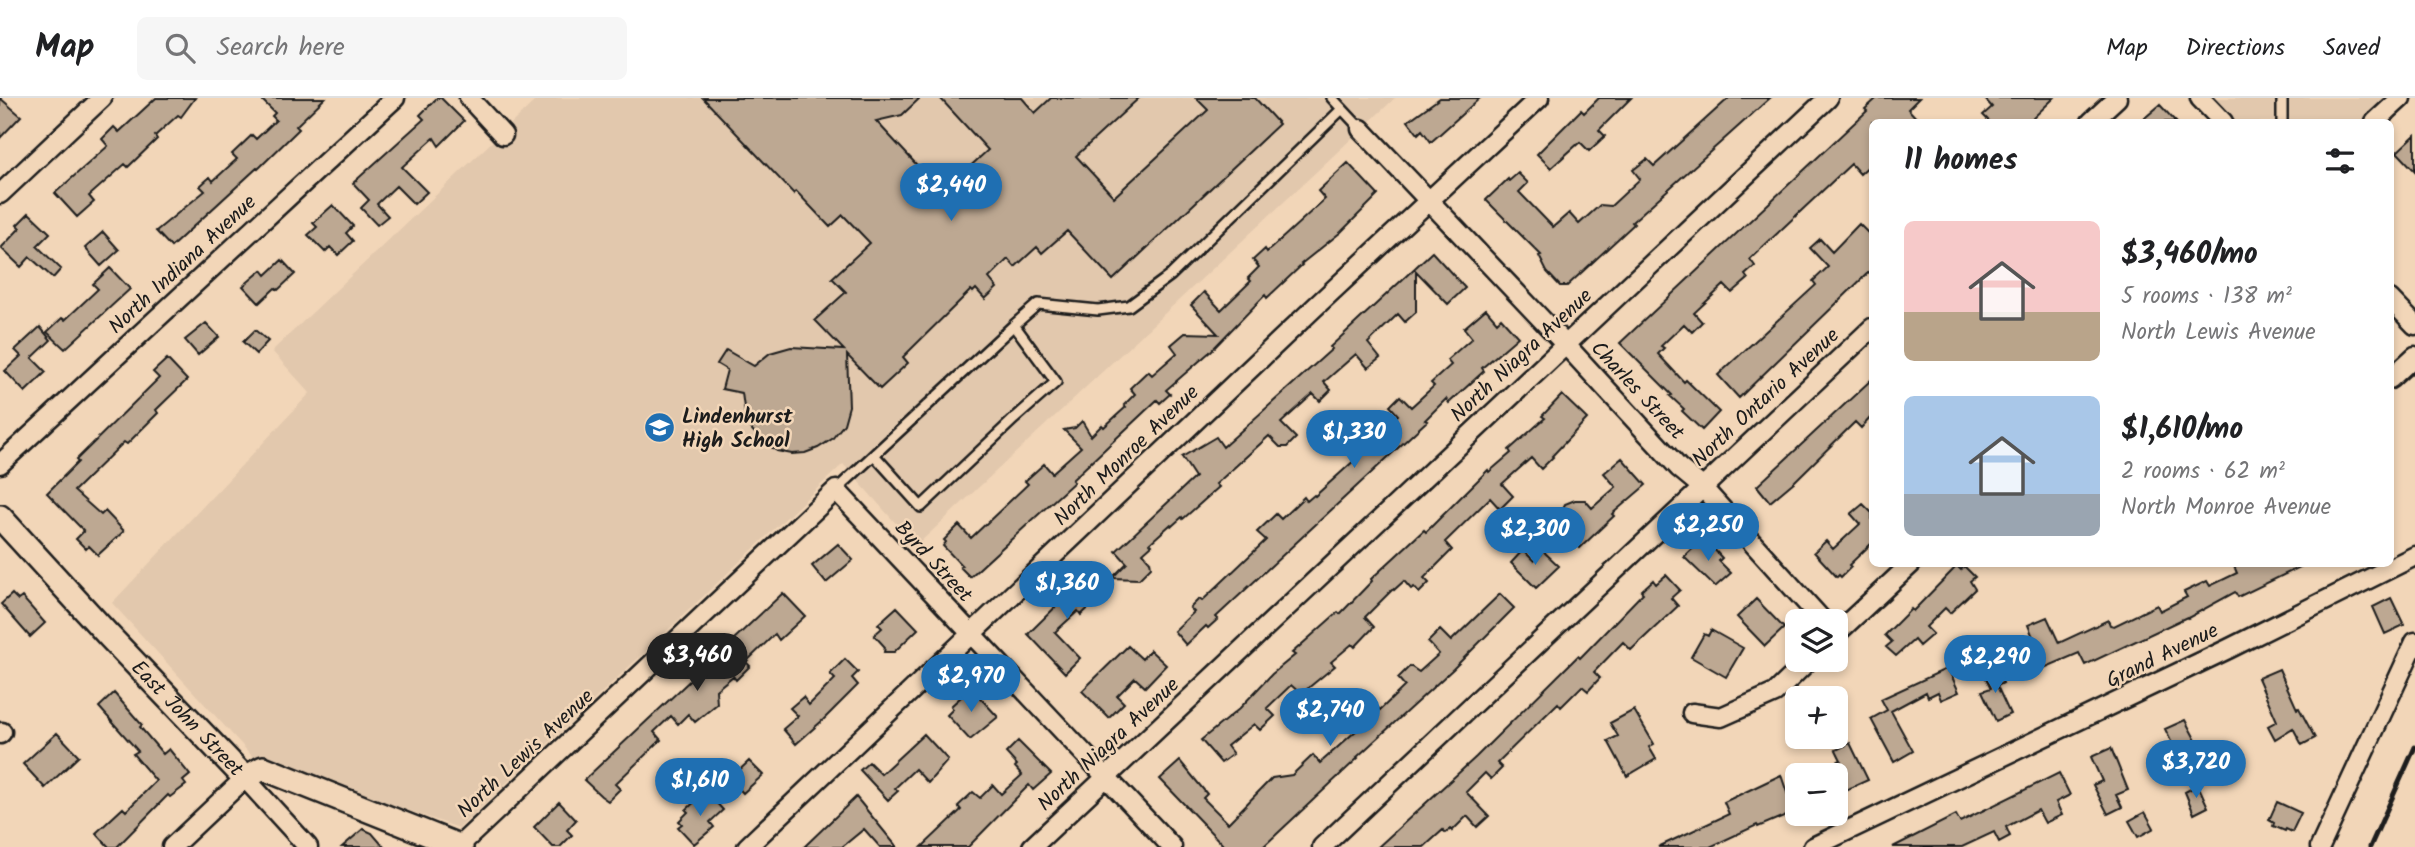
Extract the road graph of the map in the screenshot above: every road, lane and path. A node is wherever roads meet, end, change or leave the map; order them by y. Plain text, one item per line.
1 (102, 98) edge
2 (395, 98) edge
3 (469, 98) edge
4 (1332, 98) edge
5 (1539, 98) edge
6 (1828, 98) edge
7 (2117, 98) edge
8 (2200, 98) edge
9 (2282, 98) edge
10 (2401, 98) edge
11 (1342, 109) junction
12 (2094, 119) edge
13 (2221, 119) edge
14 (2282, 119) edge
15 (2378, 119) edge
16 (1361, 129) joint
17 (503, 135) dead end
18 (0, 194) edge
19 (1428, 202) junction
20 (2394, 303) edge
21 (1014, 325) junction
22 (2415, 325) edge
23 (1869, 330) edge
24 (1565, 344) junction
25 (2415, 356) edge
26 (2394, 375) edge
27 (874, 455) junction
28 (0, 464) edge
29 (1702, 487) junction
30 (836, 490) junction
31 (0, 517) edge
32 (2415, 556) edge
33 (2394, 566) edge
34 (1908, 567) edge
35 (2393, 567) edge
36 (1813, 609) edge
37 (1848, 624) edge
38 (972, 635) junction
39 (2415, 642) edge
40 (1797, 672) edge
41 (1692, 713) dead end
42 (1107, 777) junction
43 (245, 778) junction
44 (172, 847) edge
45 (308, 847) edge
46 (460, 847) edge
47 (747, 847) edge
48 (1032, 847) edge
49 (1172, 847) edge
50 (1322, 847) edge
51 (1813, 847) edge
52 (2320, 847) edge

1 - 18 street
2 - 28 street, North Indiana Avenue
3 - 17 street
4 - 11 lane
5 - 19 street, North Monroe Avenue
6 - 24 street, North Niagra Avenue
7 - 12 street
8 - 13 street
9 - 14 lane
10 - 15 street
11 - 16 lane
11 - 21 lane
16 - 19 street, Charles Street
19 - 24 street, Charles Street
19 - 38 street, North Monroe Avenue
20 - 22 street
21 - 27 lane
21 - 27 lane
23 - 29 street, North Ontario Avenue
24 - 29 street, Charles Street
24 - 42 street, North Niagra Avenue
25 - 26 street
27 - 30 lane
29 - 36 street, Charles Street
29 - 50 street, North Ontario Avenue
30 - 38 street, Byrd Street
30 - 46 street, North Lewis Avenue
31 - 43 street, East John Street
32 - 33 street, Grand Avenue
34 - 37 street
35 - 51 street, Grand Avenue
38 - 42 street, Byrd Street
38 - 47 street, North Monroe Avenue
39 - 52 street
40 - 41 street
42 - 48 street, North Niagra Avenue
42 - 49 street, Byrd Street
43 - 44 street
43 - 45 street
43 - 46 street, East John Street

